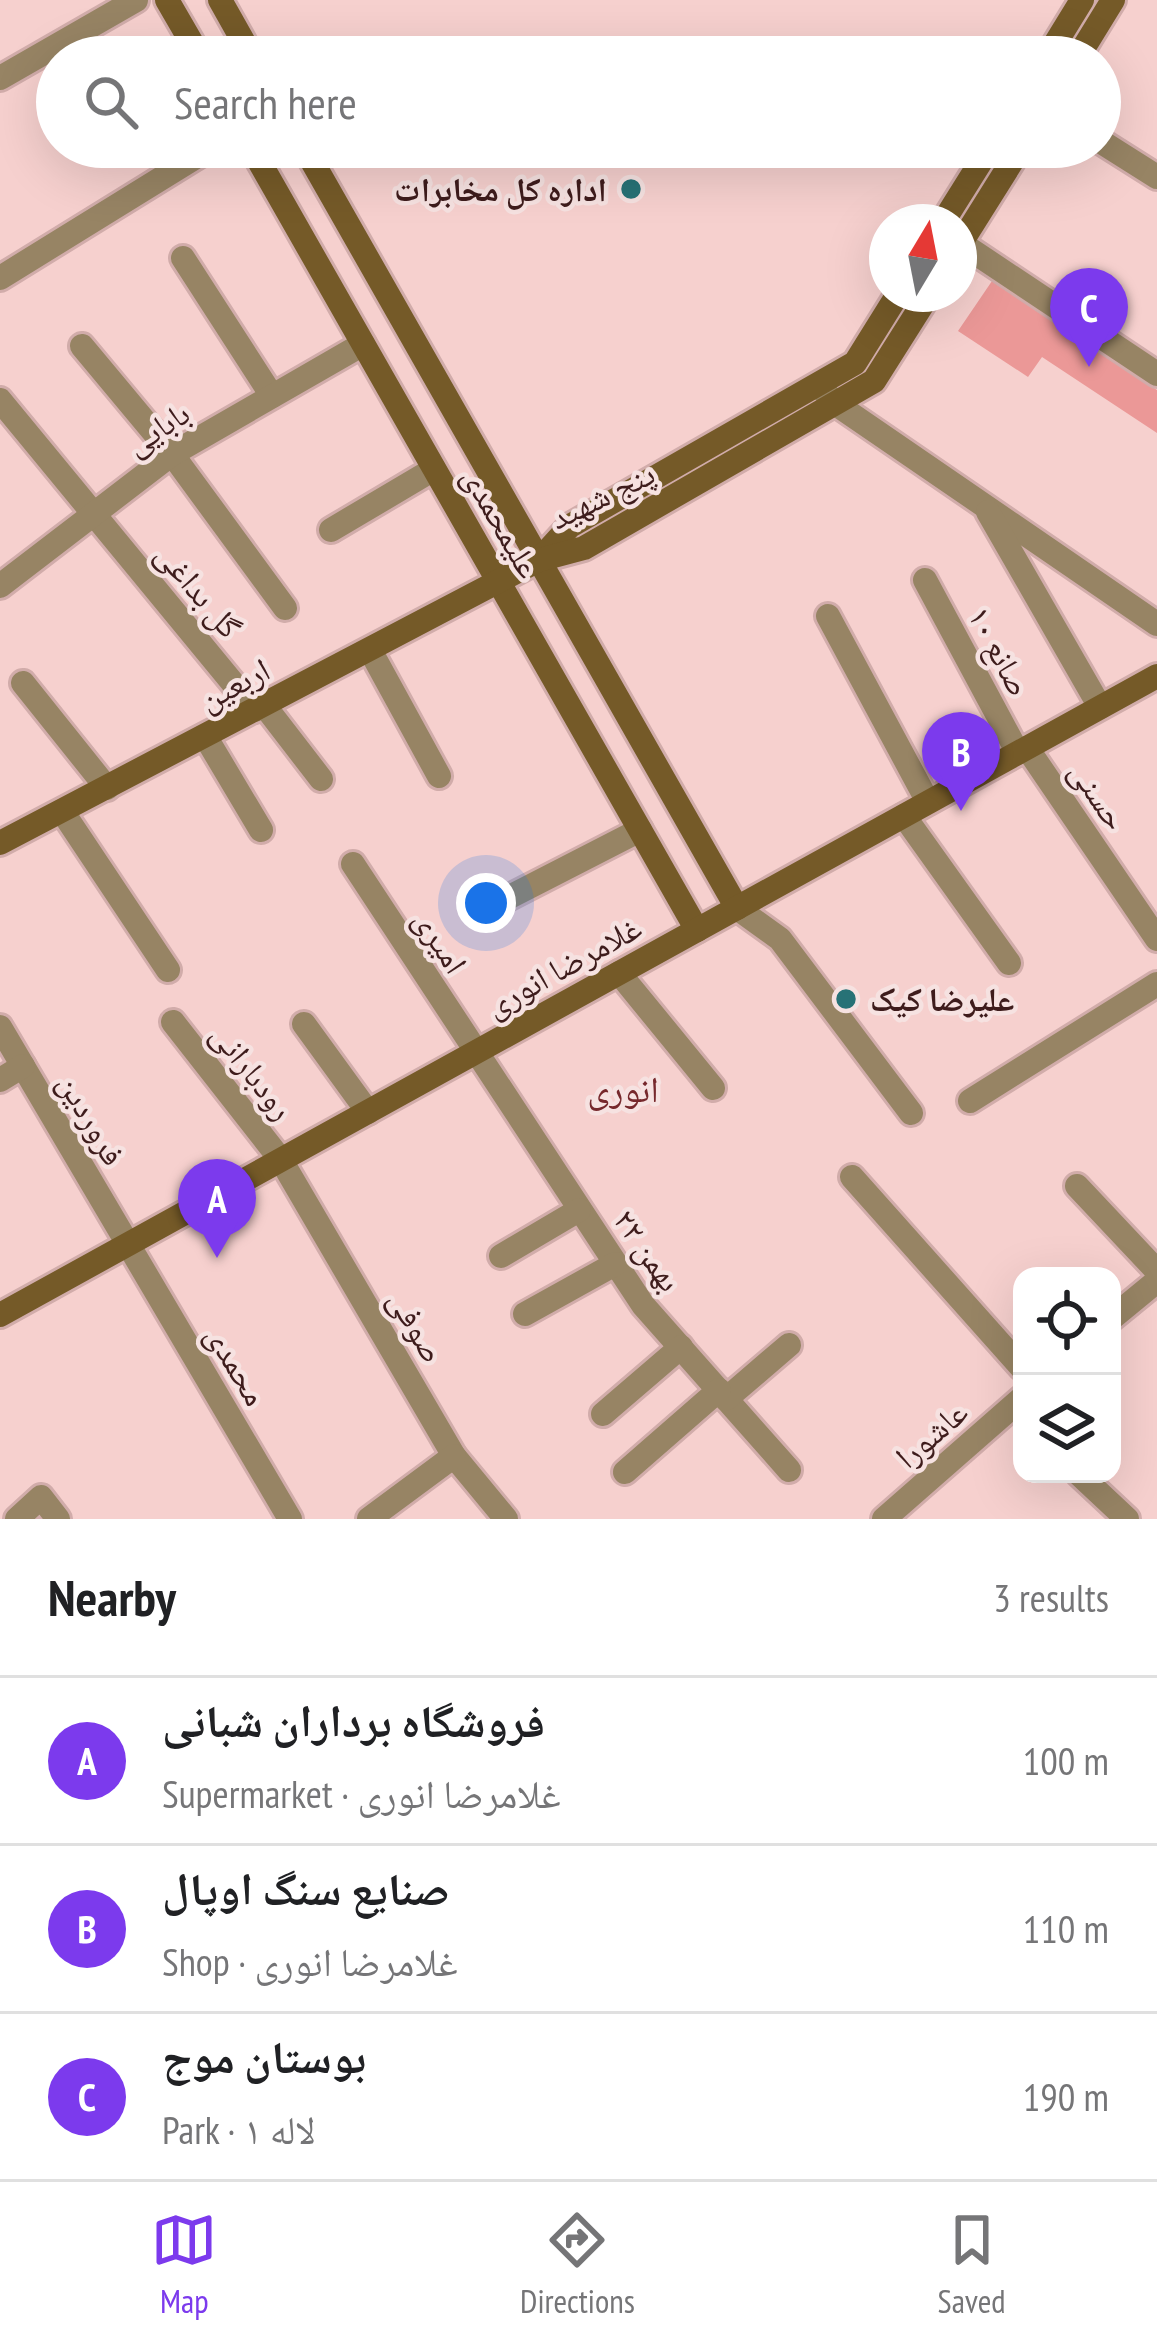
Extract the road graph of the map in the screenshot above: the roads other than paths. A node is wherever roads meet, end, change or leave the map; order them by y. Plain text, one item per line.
1 (136, 0) edge
2 (167, 0) edge
3 (220, 0) edge
4 (1082, 0) edge
5 (1113, 0) edge
6 (73, 36) edge
7 (188, 36) edge
8 (241, 36) edge
9 (1060, 36) edge
10 (1091, 36) edge
11 (36, 57) edge
12 (0, 78) edge
13 (1121, 154) edge
14 (178, 168) edge
15 (263, 168) edge
16 (316, 168) edge
17 (977, 168) edge
18 (1008, 168) edge
19 (1157, 177) edge
20 (954, 204) edge
21 (977, 217) edge
22 (977, 255) edge
23 (183, 258) dead end
24 (0, 278) edge
25 (887, 312) edge
26 (918, 312) edge
27 (404, 322) junction
28 (363, 344) junction
29 (82, 346) dead end
30 (1157, 374) edge
31 (817, 384) junction
32 (272, 396) junction
33 (0, 400) edge
34 (836, 404) junction
35 (172, 454) junction
36 (434, 469) junction
37 (984, 505) junction
38 (92, 512) junction
39 (331, 530) dead end
40 (539, 560) junction
41 (925, 580) dead end
42 (499, 583) junction
43 (0, 586) edge
44 (285, 608) dead end
45 (829, 616) dead end
46 (1157, 624) edge
47 (370, 650) junction
48 (1157, 676) edge
49 (23, 683) dead end
50 (1100, 707) junction
51 (260, 708) junction
52 (205, 736) junction
53 (1022, 750) junction
54 (440, 776) dead end
55 (321, 779) dead end
56 (106, 788) junction
57 (928, 802) junction
58 (62, 811) junction
59 (904, 816) junction
60 (261, 830) dead end
61 (640, 830) junction
62 (0, 843) edge
63 (353, 864) dead end
64 (496, 904) dead end
65 (737, 908) junction
66 (697, 930) junction
67 (1157, 939) edge
68 (1009, 963) dead end
69 (168, 970) dead end
70 (619, 973) junction
71 (1157, 984) edge
72 (173, 1022) dead end
73 (304, 1024) dead end
74 (0, 1027) edge
75 (474, 1053) junction
76 (23, 1066) junction
77 (0, 1080) edge
78 (713, 1088) dead end
79 (970, 1101) dead end
80 (368, 1112) junction
81 (911, 1113) dead end
82 (281, 1160) junction
83 (852, 1177) dead end
84 (1077, 1186) dead end
85 (579, 1210) junction
86 (127, 1245) junction
87 (501, 1256) dead end
88 (615, 1264) junction
89 (1157, 1271) edge
90 (1157, 1281) edge
91 (1121, 1311) edge
92 (525, 1314) dead end
93 (0, 1315) edge
94 (789, 1345) dead end
95 (681, 1347) junction
96 (1013, 1358) edge
97 (722, 1395) junction
98 (1013, 1406) edge
99 (603, 1414) dead end
100 (454, 1456) junction
101 (789, 1470) dead end
102 (626, 1472) dead end
103 (1089, 1483) edge
104 (17, 1519) edge
105 (58, 1519) edge
106 (290, 1519) edge
107 (369, 1519) edge
108 (506, 1519) edge
109 (884, 1519) edge
110 (1127, 1519) edge

1 - 6 street
2 - 7 street
3 - 8 street
4 - 9 street
5 - 10 street
11 - 12 street
13 - 19 street
14 - 24 street
15 - 28 street, علیمحمدی
16 - 27 street, علیمحمدی
17 - 20 street
18 - 21 street
22 - 30 street
23 - 32 street
25 - 31 street, پنج شهید
26 - 34 street, پنج شهید
27 - 28 street
27 - 40 street, علیمحمدی
28 - 32 street, بابایی
28 - 36 street, علیمحمدی
29 - 35 street
31 - 34 street
31 - 40 street, پنج شهید
32 - 35 street, بابایی
33 - 38 street, گل بداغی
34 - 37 street
34 - 40 street, پنج شهید
35 - 38 street, بابایی
35 - 44 street
36 - 39 street
36 - 42 street, علیمحمدی
37 - 46 street
37 - 50 street
38 - 43 street, بابایی
38 - 51 street, گل بداغی
40 - 42 street, اربعین
40 - 65 street, علیمحمدی
41 - 53 street, صانع ۱۰
42 - 47 street, اربعین
42 - 61 street, علیمحمدی
45 - 57 street
47 - 51 street, اربعین
47 - 54 street
48 - 50 street, غلامرضا انوری
49 - 56 street
50 - 53 street, غلامرضا انوری
51 - 52 street, اربعین
51 - 55 street, گل بداغی
52 - 56 street, اربعین
52 - 60 street
53 - 57 street, غلامرضا انوری
53 - 67 street, حسنی
56 - 58 street, اربعین
57 - 59 street, غلامرضا انوری
58 - 62 street, اربعین
58 - 69 street
59 - 65 street, غلامرضا انوری
59 - 68 street
61 - 64 street
61 - 66 street, علیمحمدی
63 - 75 street, امیری
65 - 66 street, غلامرضا انوری
65 - 81 street
66 - 70 street, غلامرضا انوری
70 - 75 street, غلامرضا انوری
70 - 78 street
71 - 79 street
72 - 82 street, رودبارانی
73 - 80 street
74 - 76 street, فروردین
75 - 80 street, غلامرضا انوری
75 - 85 street, ۲۲ بهمن
76 - 77 street
76 - 86 street, فروردین
80 - 82 street, غلامرضا انوری
82 - 86 street, غلامرضا انوری
82 - 100 street, صوفی
83 - 96 street
84 - 89 street
85 - 87 street
85 - 88 street, ۲۲ بهمن
86 - 93 street, غلامرضا انوری
86 - 106 street, محمدی
88 - 92 street
88 - 95 street, ۲۲ بهمن
90 - 91 street
94 - 97 street
95 - 97 street, ۲۲ بهمن
95 - 99 street
97 - 101 street, ۲۲ بهمن
97 - 102 street
98 - 109 street, عاشورا
100 - 107 street
100 - 108 street, صوفی
103 - 110 street
104 - 105 street

